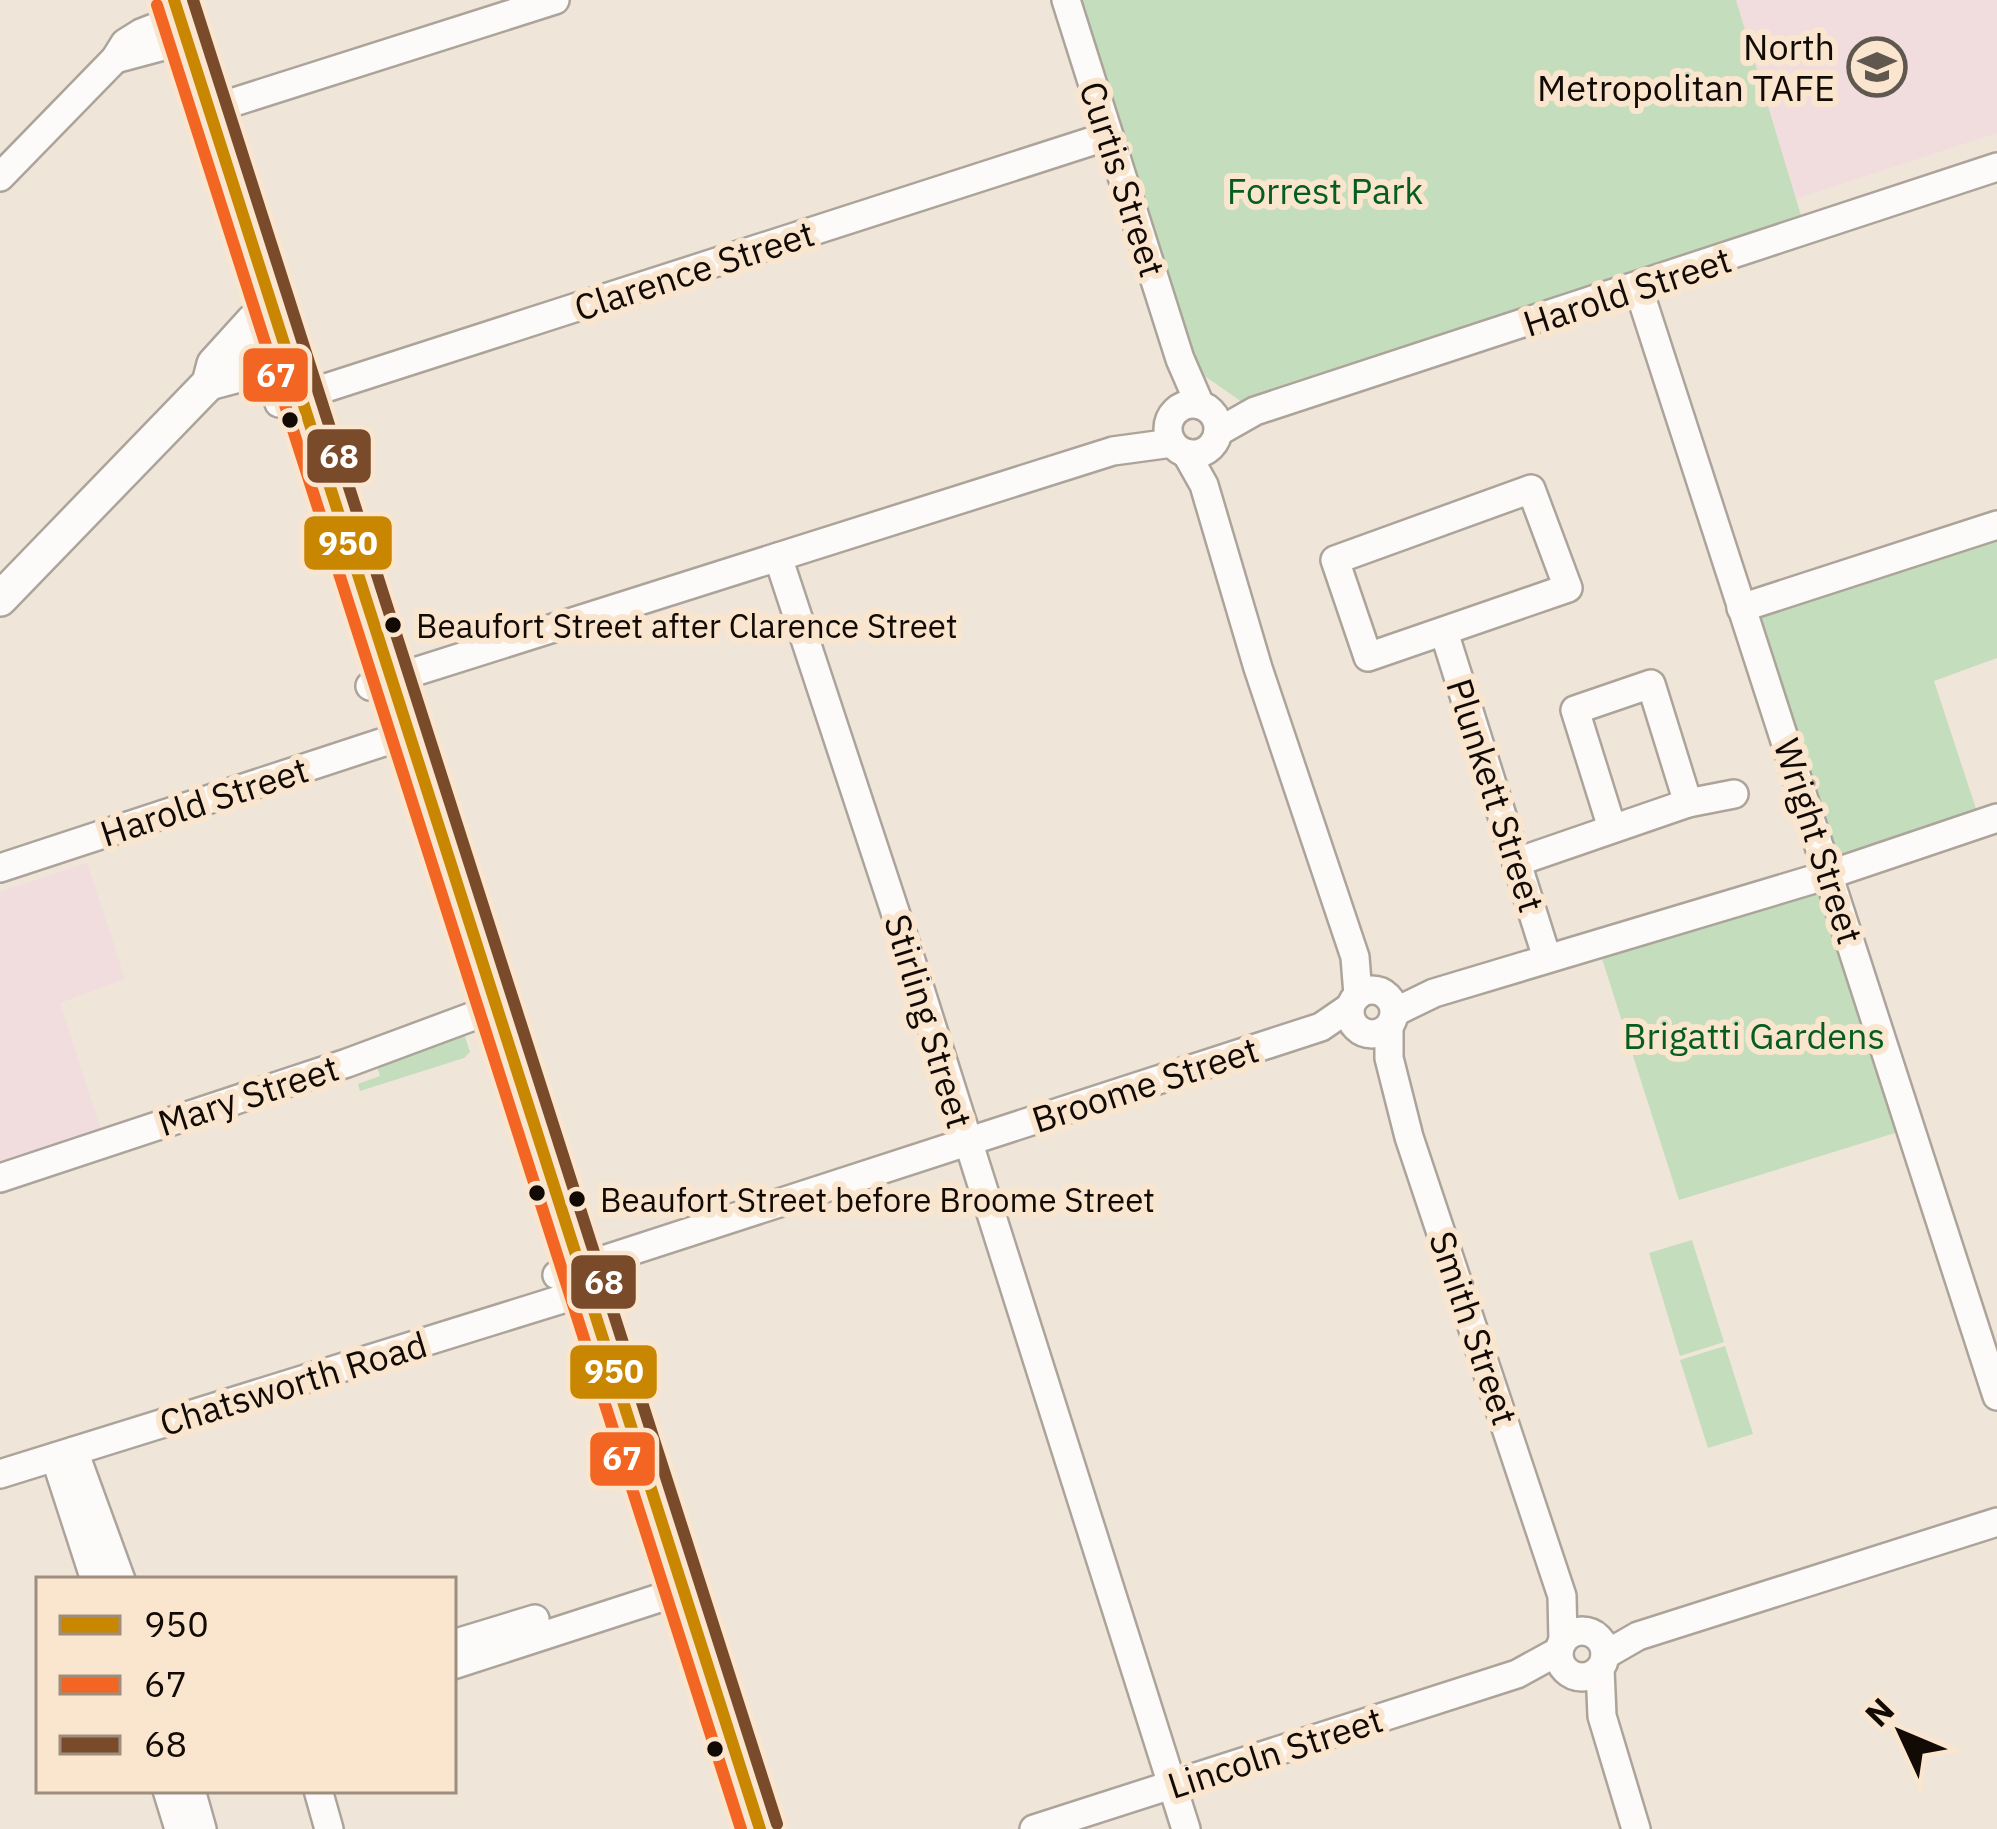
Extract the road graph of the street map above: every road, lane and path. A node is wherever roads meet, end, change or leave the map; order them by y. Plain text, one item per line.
1 (555, 0) edge
2 (1066, 0) edge
3 (480, 11) edge
4 (169, 22) edge
5 (209, 110) junction
6 (1108, 136) junction
7 (1997, 167) edge
8 (5, 172) edge
9 (1638, 287) junction
10 (253, 321) junction
11 (278, 365) junction
12 (209, 383) junction
13 (289, 400) junction
14 (1193, 427) junction
15 (1997, 525) edge
16 (778, 557) junction
17 (0, 599) edge
18 (1741, 608) junction
19 (1444, 632) junction
20 (380, 683) junction
21 (397, 737) junction
22 (1734, 794) dead end
23 (1688, 803) junction
24 (1997, 818) edge
25 (1612, 828) junction
26 (1516, 862) junction
27 (0, 868) edge
28 (1831, 874) junction
29 (1547, 958) junction
30 (1373, 1011) junction
31 (485, 1012) junction
32 (968, 1142) junction
33 (0, 1178) edge
34 (571, 1283) junction
35 (1997, 1396) edge
36 (64, 1454) junction
37 (0, 1474) edge
38 (1997, 1522) edge
39 (93, 1577) edge
40 (120, 1577) edge
41 (668, 1586) junction
42 (456, 1642) edge
43 (1582, 1654) junction
44 (456, 1664) edge
45 (1174, 1784) junction
46 (168, 1793) edge
47 (191, 1793) edge
48 (318, 1793) edge
49 (179, 1829) edge
50 (202, 1829) edge
51 (329, 1829) edge
52 (736, 1829) edge
53 (760, 1829) edge
54 (1034, 1829) edge
55 (1186, 1829) edge
56 (1636, 1829) edge

1 - 3 street
2 - 6 street, Curtis Street
3 - 5 street
4 - 5 main road
4 - 8 street
4 - 10 main road
5 - 11 main road
6 - 13 street, Clarence Street
6 - 14 street, Curtis Street
7 - 9 street, Harold Street
9 - 14 street, Harold Street
9 - 18 street, Wright Street
10 - 11 main road
10 - 12 main road
11 - 12 main road
11 - 13 main road
12 - 17 main road
13 - 20 main road
14 - 16 street
14 - 30 street, Smith Street
15 - 18 street
16 - 20 street
16 - 32 street, Stirling Street
18 - 28 street, Wright Street
19 - 19 street, Plunkett Street
19 - 26 street, Plunkett Street
20 - 21 main road
21 - 27 street, Harold Street
21 - 31 main road
22 - 23 street
23 - 25 street
23 - 25 street
24 - 28 street, Broome Street
25 - 26 street
26 - 29 street, Plunkett Street
28 - 29 street, Broome Street
28 - 35 street, Wright Street
29 - 30 street, Broome Street
30 - 32 street, Broome Street
30 - 43 street, Smith Street
31 - 33 street, Mary Street
31 - 34 main road
32 - 34 street, Broome Street
32 - 45 street, Stirling Street
34 - 36 street, Chatsworth Road
34 - 41 main road
36 - 37 street, Chatsworth Road
36 - 39 street
36 - 40 street
38 - 43 street, Lincoln Street
41 - 42 street
41 - 44 street
41 - 52 main road
41 - 53 main road
43 - 45 street, Lincoln Street
43 - 56 street, Smith Street
45 - 54 street, Lincoln Street
45 - 55 street, Stirling Street
46 - 49 street
47 - 50 street
48 - 51 street

